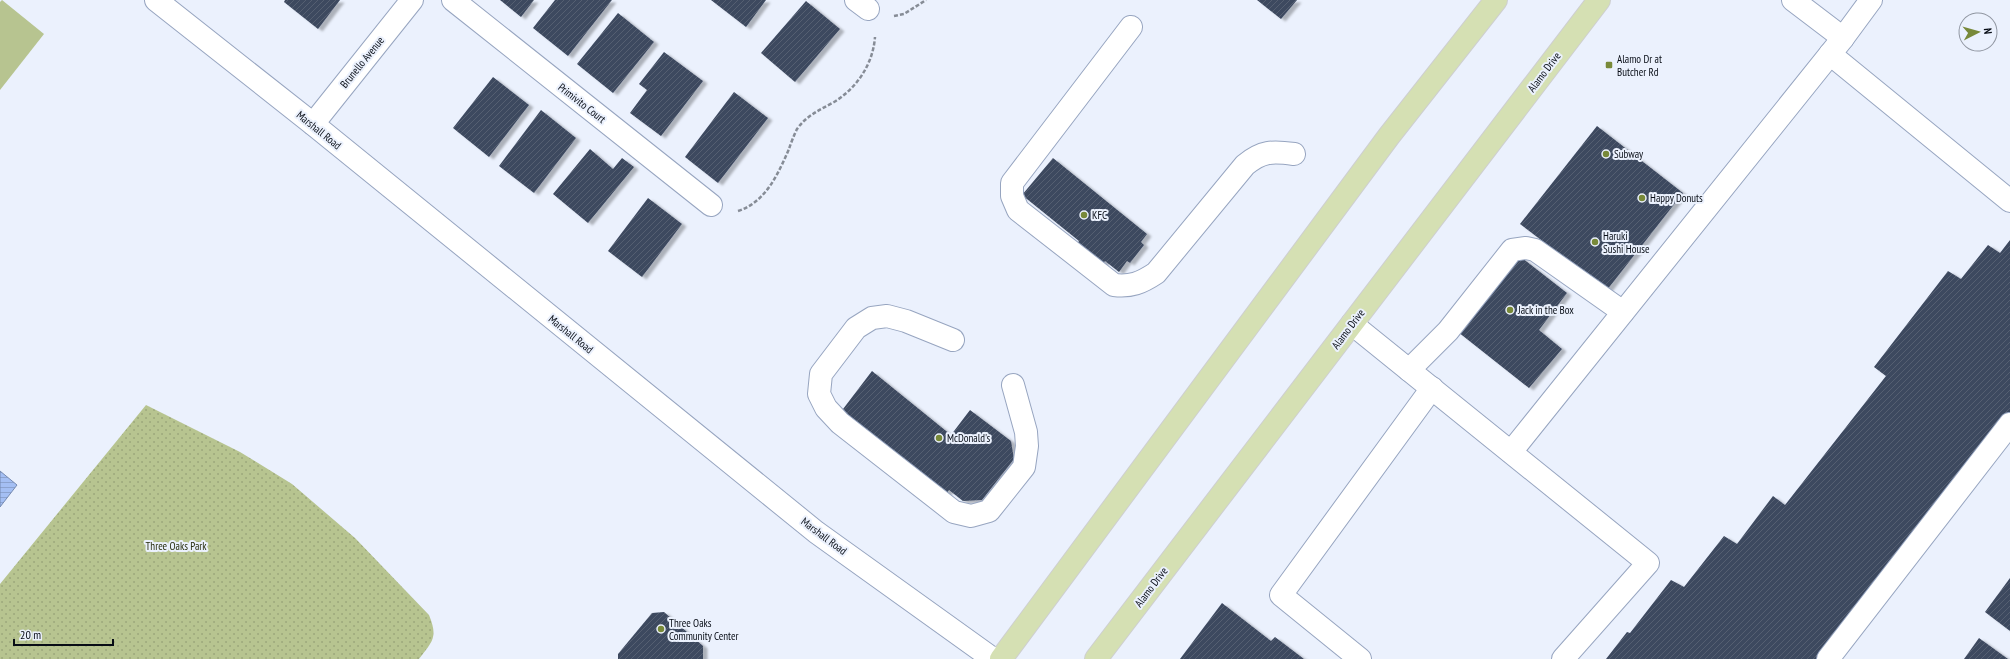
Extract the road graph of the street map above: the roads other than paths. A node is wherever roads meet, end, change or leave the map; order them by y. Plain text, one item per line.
1 (156, 0) edge
2 (412, 0) edge
3 (453, 0) edge
4 (1496, 0) edge
5 (1599, 0) edge
6 (1793, 0) edge
7 (1871, 0) edge
8 (1131, 27) dead end
9 (1837, 46) junction
10 (313, 124) junction
11 (1294, 154) dead end
12 (2010, 201) edge
13 (711, 205) road end
14 (1623, 312) junction
15 (1352, 324) junction
16 (953, 340) dead end
17 (1409, 370) junction
18 (1013, 385) dead end
19 (1432, 388) junction
20 (2010, 424) edge
21 (1511, 452) junction
22 (993, 659) edge
23 (1001, 659) edge
24 (1096, 659) edge
25 (1360, 659) edge
26 (1563, 659) edge
27 (1828, 659) edge

1 - 10 street, Marshall Road
2 - 10 street, Brunello Avenue
3 - 13 street, Primivito Court
4 - 23 main road
5 - 15 main road, Alamo Drive
6 - 9 street
7 - 9 street
8 - 11 street
9 - 12 street
9 - 14 street
10 - 22 street, Marshall Road
14 - 17 street
14 - 21 street
15 - 17 street
15 - 24 main road, Alamo Drive
16 - 18 street
17 - 19 street
19 - 21 street
19 - 25 street
20 - 27 street
21 - 26 street

